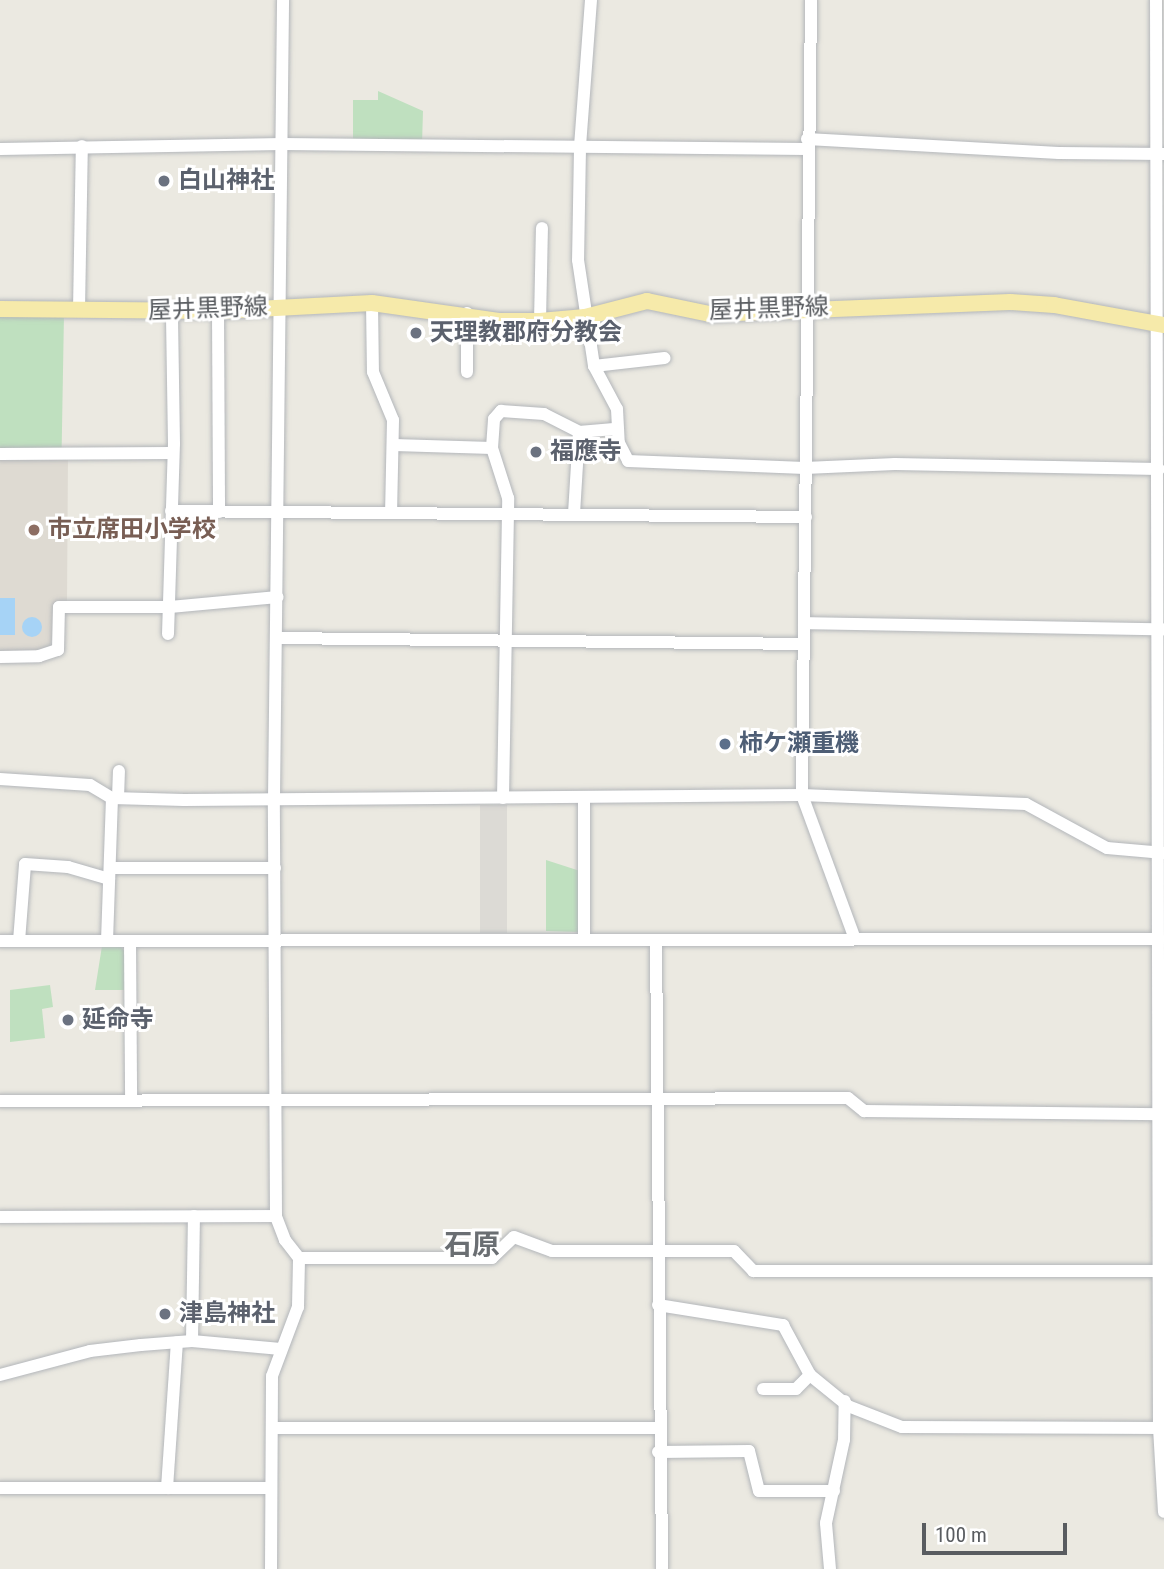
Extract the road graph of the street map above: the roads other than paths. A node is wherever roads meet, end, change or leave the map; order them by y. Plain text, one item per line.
1 (283, 0) edge
2 (591, 0) edge
3 (811, 0) edge
4 (1159, 5) edge
5 (282, 144) junction
6 (807, 144) junction
7 (82, 146) junction
8 (580, 148) junction
9 (0, 149) edge
10 (1160, 153) edge
11 (542, 228) dead end
12 (1161, 279) edge
13 (372, 303) junction
14 (280, 307) junction
15 (0, 309) edge
16 (808, 309) junction
17 (79, 310) junction
18 (218, 311) junction
19 (172, 312) junction
20 (467, 313) junction
21 (585, 317) junction
22 (540, 321) junction
23 (1160, 325) edge
24 (666, 358) dead end
25 (594, 366) junction
26 (467, 372) dead end
27 (617, 429) junction
28 (579, 432) junction
29 (394, 445) junction
30 (492, 448) junction
31 (172, 453) junction
32 (0, 454) edge
33 (806, 468) junction
34 (1159, 469) junction
35 (1161, 487) edge
36 (171, 511) junction
37 (219, 512) junction
38 (278, 512) junction
39 (391, 512) junction
40 (506, 514) junction
41 (574, 514) junction
42 (806, 517) junction
43 (278, 597) junction
44 (170, 607) junction
45 (804, 623) junction
46 (1161, 630) edge
47 (168, 634) dead end
48 (277, 638) junction
49 (505, 642) junction
50 (804, 644) junction
51 (0, 657) edge
52 (119, 771) dead end
53 (0, 779) edge
54 (802, 795) junction
55 (115, 798) junction
56 (274, 798) junction
57 (503, 798) junction
58 (584, 799) junction
59 (1162, 852) edge
60 (275, 868) junction
61 (109, 873) junction
62 (584, 939) junction
63 (855, 939) junction
64 (1159, 939) junction
65 (275, 940) junction
66 (656, 940) junction
67 (0, 941) edge
68 (19, 941) junction
69 (107, 941) junction
70 (130, 941) junction
71 (656, 1099) junction
72 (131, 1100) junction
73 (276, 1100) junction
74 (0, 1101) edge
75 (1162, 1114) edge
76 (194, 1216) junction
77 (276, 1216) junction
78 (0, 1217) edge
79 (657, 1251) junction
80 (299, 1258) junction
81 (1162, 1271) edge
82 (658, 1305) junction
83 (192, 1341) junction
84 (177, 1342) junction
85 (281, 1349) junction
86 (0, 1375) edge
87 (810, 1375) junction
88 (763, 1389) dead end
89 (845, 1401) junction
90 (272, 1427) junction
91 (658, 1428) junction
92 (1161, 1428) edge
93 (658, 1452) junction
94 (0, 1488) edge
95 (167, 1488) junction
96 (271, 1488) junction
97 (834, 1491) junction
98 (1164, 1512) edge
99 (271, 1569) edge
100 (662, 1569) edge
101 (830, 1569) edge

1 - 5 street
2 - 8 street
3 - 6 street
4 - 10 street
5 - 7 street
5 - 8 street
5 - 14 street
6 - 8 street
6 - 10 street
6 - 16 street
7 - 9 street
7 - 17 street
8 - 21 street
10 - 12 street
11 - 22 street
12 - 23 street
13 - 14 main road, 屋井黒野線
13 - 20 main road, 屋井黒野線
13 - 29 street
14 - 18 main road, 屋井黒野線
14 - 38 street
15 - 17 main road, 屋井黒野線
16 - 21 main road, 屋井黒野線
16 - 23 main road, 屋井黒野線
16 - 33 street
17 - 19 main road, 屋井黒野線
18 - 19 main road, 屋井黒野線
18 - 37 street
19 - 31 street
20 - 22 main road, 屋井黒野線
20 - 26 street
21 - 22 main road, 屋井黒野線
21 - 25 street
23 - 34 street
24 - 25 street
25 - 27 street
27 - 28 street
27 - 33 street
28 - 30 street
28 - 41 street
29 - 30 street
29 - 39 street
30 - 40 street
31 - 32 street
31 - 36 street
33 - 34 street
33 - 42 street
34 - 35 street
35 - 46 street
36 - 37 street
36 - 44 street
37 - 38 street
38 - 39 street
38 - 43 street
39 - 40 street
40 - 41 street
40 - 49 street
41 - 42 street
42 - 45 street
43 - 44 street
43 - 48 street
44 - 47 street
44 - 51 street
45 - 46 street
45 - 50 street
46 - 59 street
48 - 49 street
48 - 56 street
49 - 50 street
49 - 57 street
50 - 54 street
52 - 55 street
53 - 55 street
54 - 58 street
54 - 59 street
54 - 63 street
55 - 56 street
55 - 61 street
56 - 57 street
56 - 60 street
57 - 58 street
58 - 62 street
59 - 64 street
60 - 61 street
60 - 65 street
61 - 68 street
61 - 69 street
62 - 65 street
62 - 66 street
63 - 64 street
63 - 66 street
64 - 75 street
65 - 70 street
65 - 73 street
66 - 71 street
67 - 68 street
68 - 69 street
69 - 70 street
70 - 72 street
71 - 73 street
71 - 75 street
71 - 79 street
72 - 73 street
72 - 74 street
73 - 77 street
75 - 81 street
76 - 77 street
76 - 78 street
76 - 83 street
77 - 80 street
79 - 80 street
79 - 81 street
79 - 82 street
80 - 85 street
81 - 92 street
82 - 87 street
82 - 91 street
83 - 84 street
83 - 85 street
84 - 86 street
84 - 95 street
85 - 90 street
87 - 88 street
87 - 89 street
89 - 92 street
89 - 97 street
90 - 91 street
90 - 96 street
91 - 93 street
92 - 98 street
93 - 97 street
93 - 100 street
94 - 95 street
95 - 96 street
96 - 99 street
97 - 101 street

